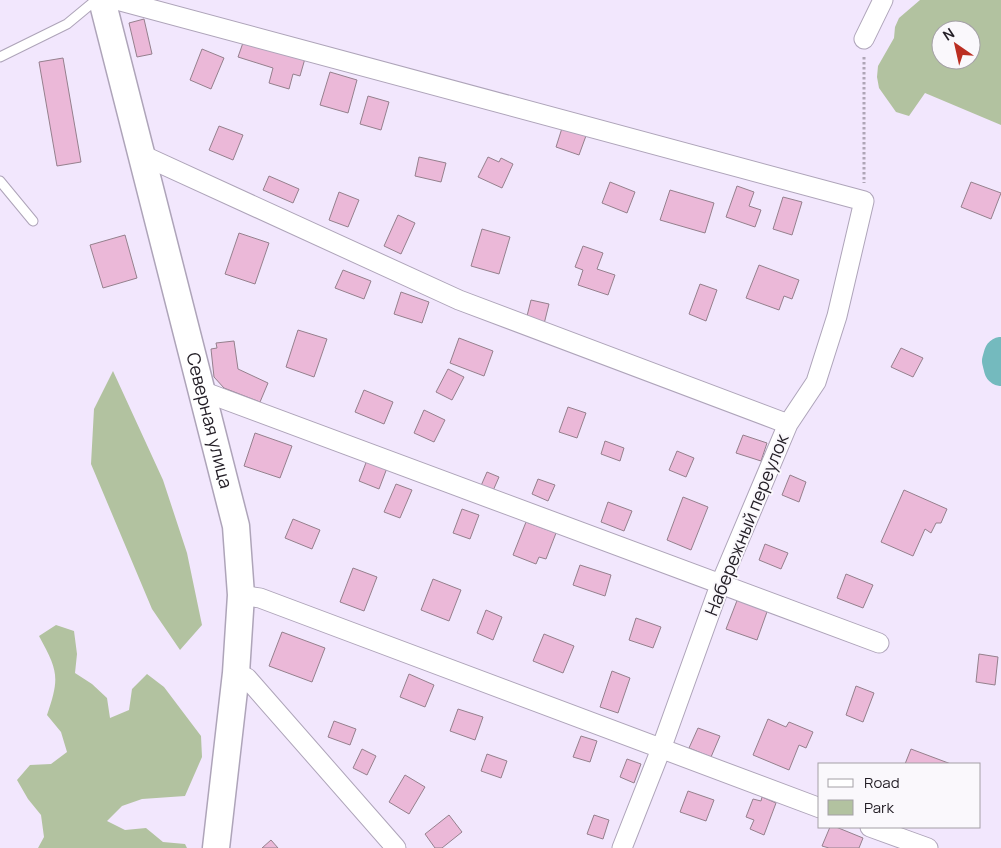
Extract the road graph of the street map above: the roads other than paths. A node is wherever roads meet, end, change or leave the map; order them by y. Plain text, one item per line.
1 (96, 0) edge
2 (102, 0) edge
3 (117, 0) edge
4 (883, 0) edge
5 (864, 39) road end
6 (0, 57) edge
7 (140, 154) junction
8 (0, 181) edge
9 (33, 221) dead end
10 (202, 391) junction
11 (788, 424) junction
12 (720, 585) junction
13 (241, 595) junction
14 (879, 643) dead end
15 (236, 673) junction
16 (661, 749) junction
17 (818, 807) edge
18 (873, 828) edge
19 (216, 848) edge
20 (396, 848) edge
21 (622, 848) edge
22 (928, 848) edge

1 - 6 lane
2 - 7 street, Северная улица
3 - 11 street, Набережный переулок
4 - 5 street
7 - 10 street, Северная улица
7 - 11 street
8 - 9 lane
10 - 12 street
10 - 13 street, Северная улица
11 - 12 street, Набережный переулок
12 - 14 street
12 - 16 street, Набережный переулок
13 - 15 street, Северная улица
13 - 16 street
15 - 19 street, Северная улица
15 - 20 street
16 - 17 street
16 - 21 street, Набережный переулок
18 - 22 street

